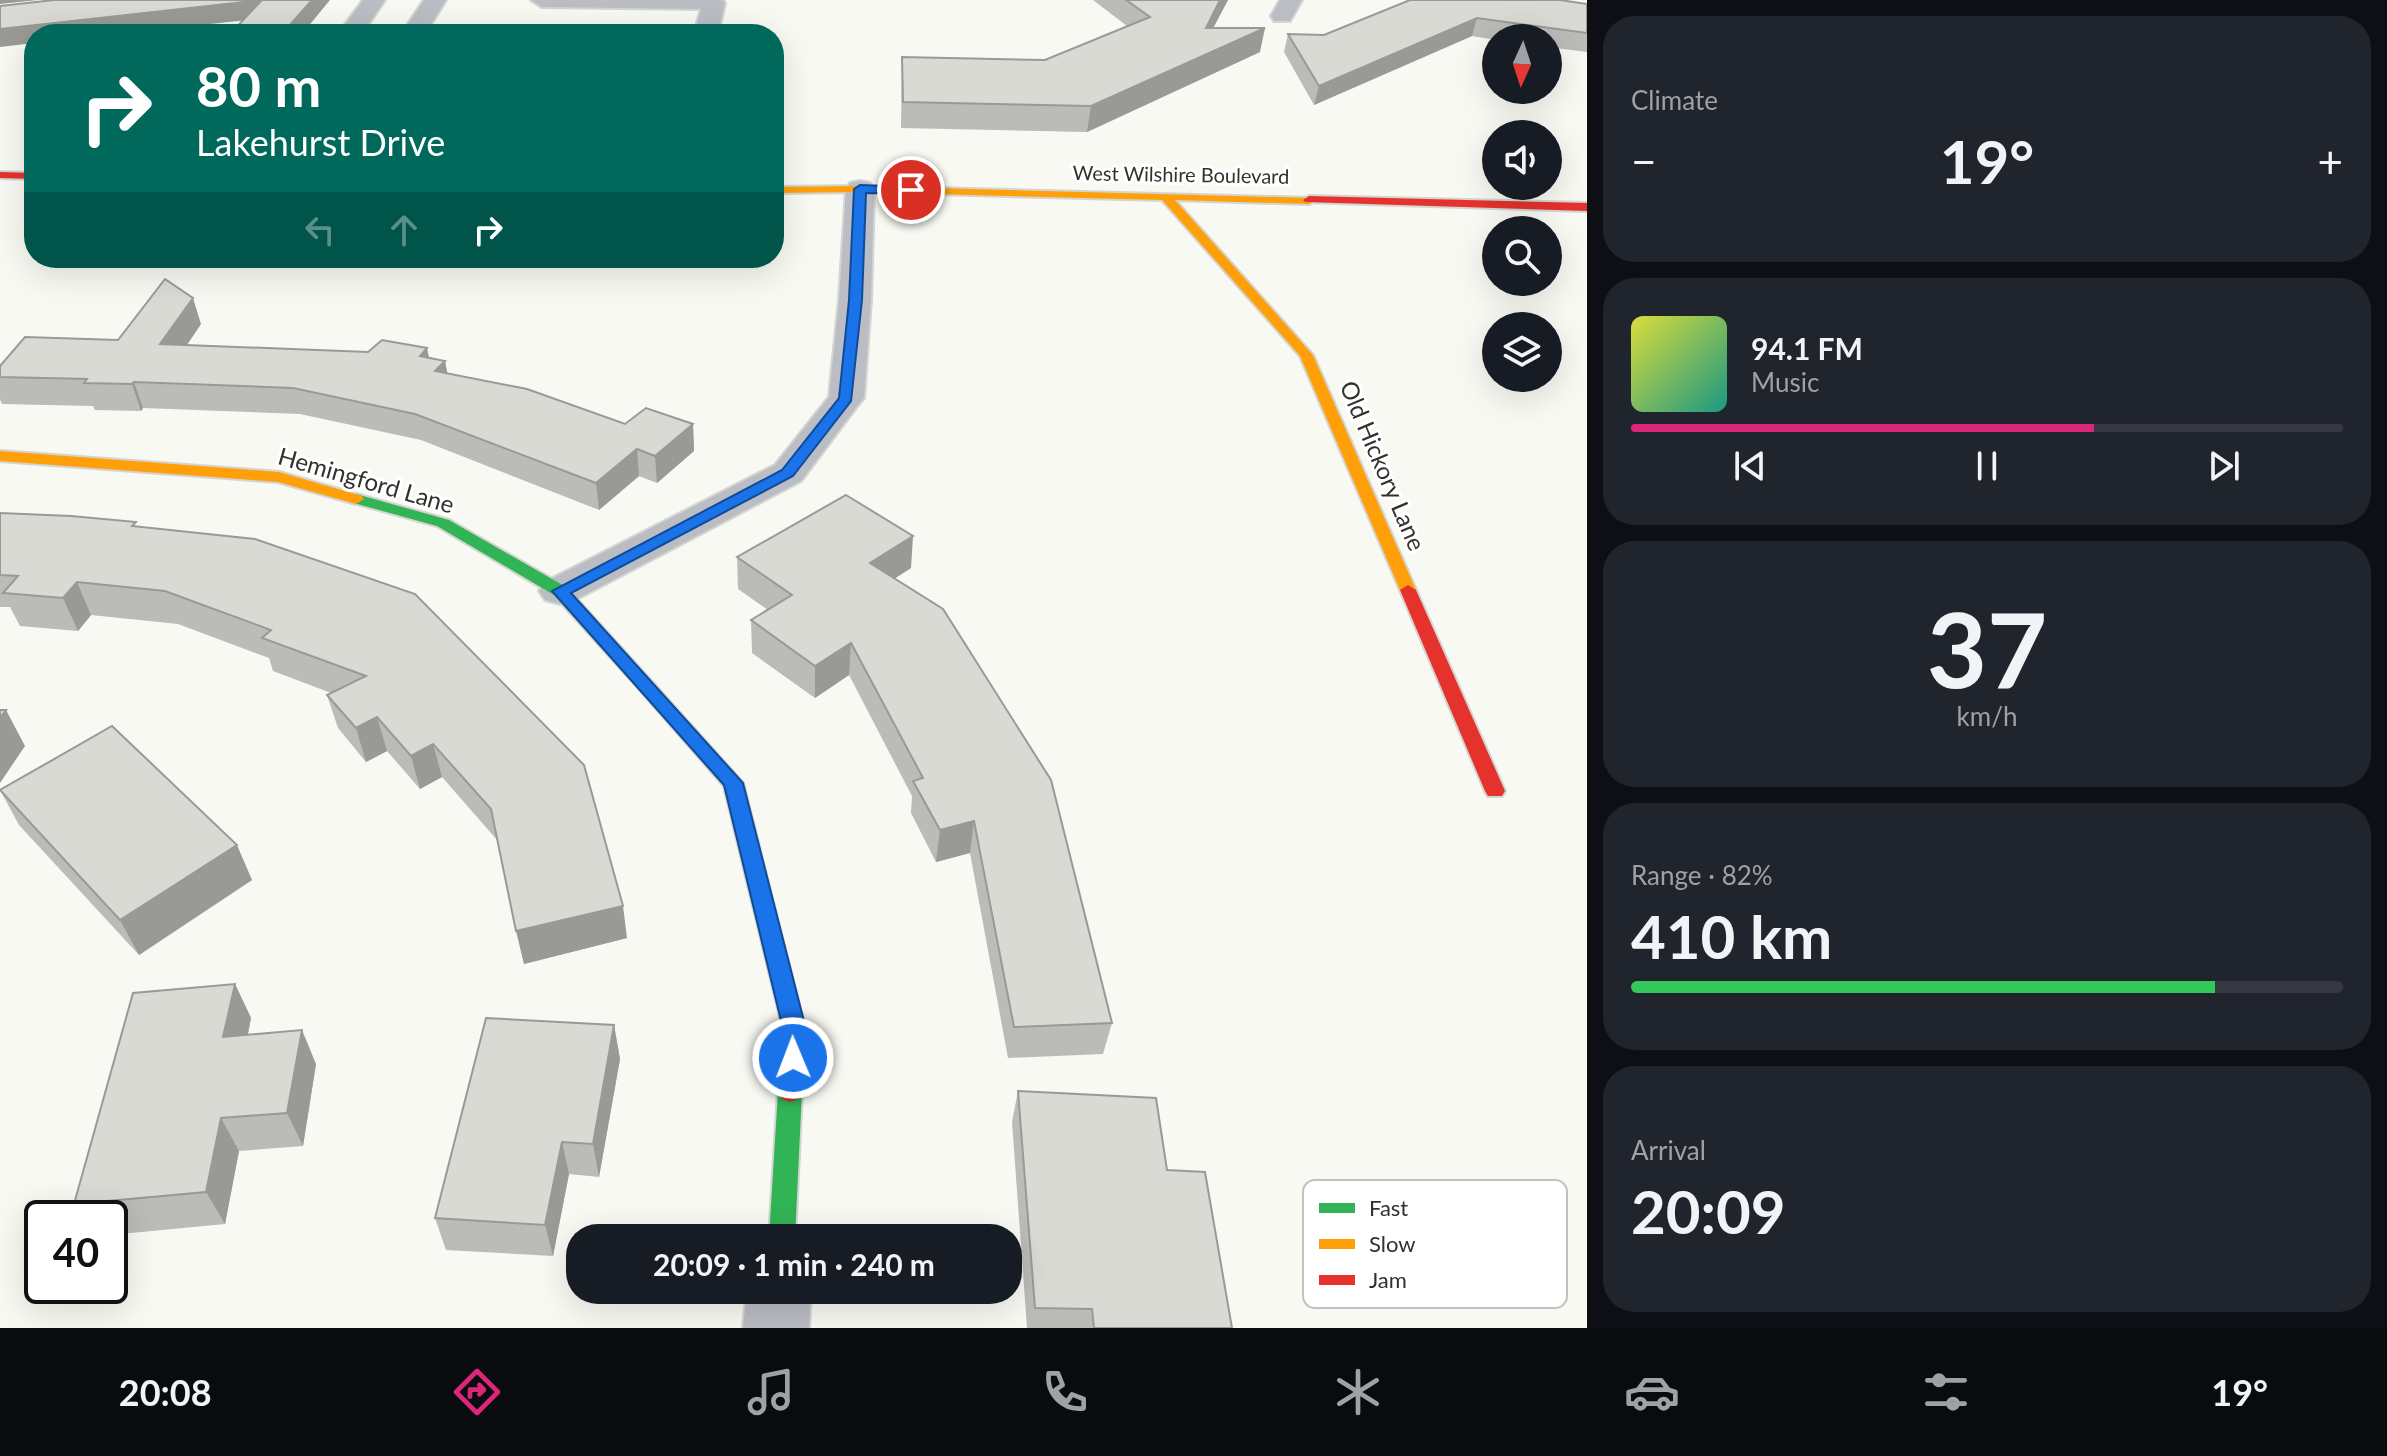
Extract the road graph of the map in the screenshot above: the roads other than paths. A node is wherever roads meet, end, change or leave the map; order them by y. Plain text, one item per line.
1 (374, 0) edge
2 (435, 0) edge
3 (542, 0) edge
4 (357, 24) edge
5 (419, 24) edge
6 (709, 24) edge
7 (0, 175) edge
8 (24, 176) edge
9 (860, 189) junction
10 (784, 190) edge
11 (1167, 198) junction
12 (1587, 207) edge
13 (0, 456) edge
14 (560, 591) junction
15 (1495, 791) dead end
16 (783, 1224) edge
17 (778, 1304) edge
18 (776, 1328) edge

1 - 4 street
2 - 5 street
3 - 6 street
7 - 8 street
9 - 10 street, West Wilshire Boulevard
9 - 11 street, West Wilshire Boulevard
9 - 14 street
11 - 12 street, West Wilshire Boulevard
11 - 15 street, Old Hickory Lane
13 - 14 street, Hemingford Lane
14 - 16 street, Hemingford Lane
17 - 18 street

